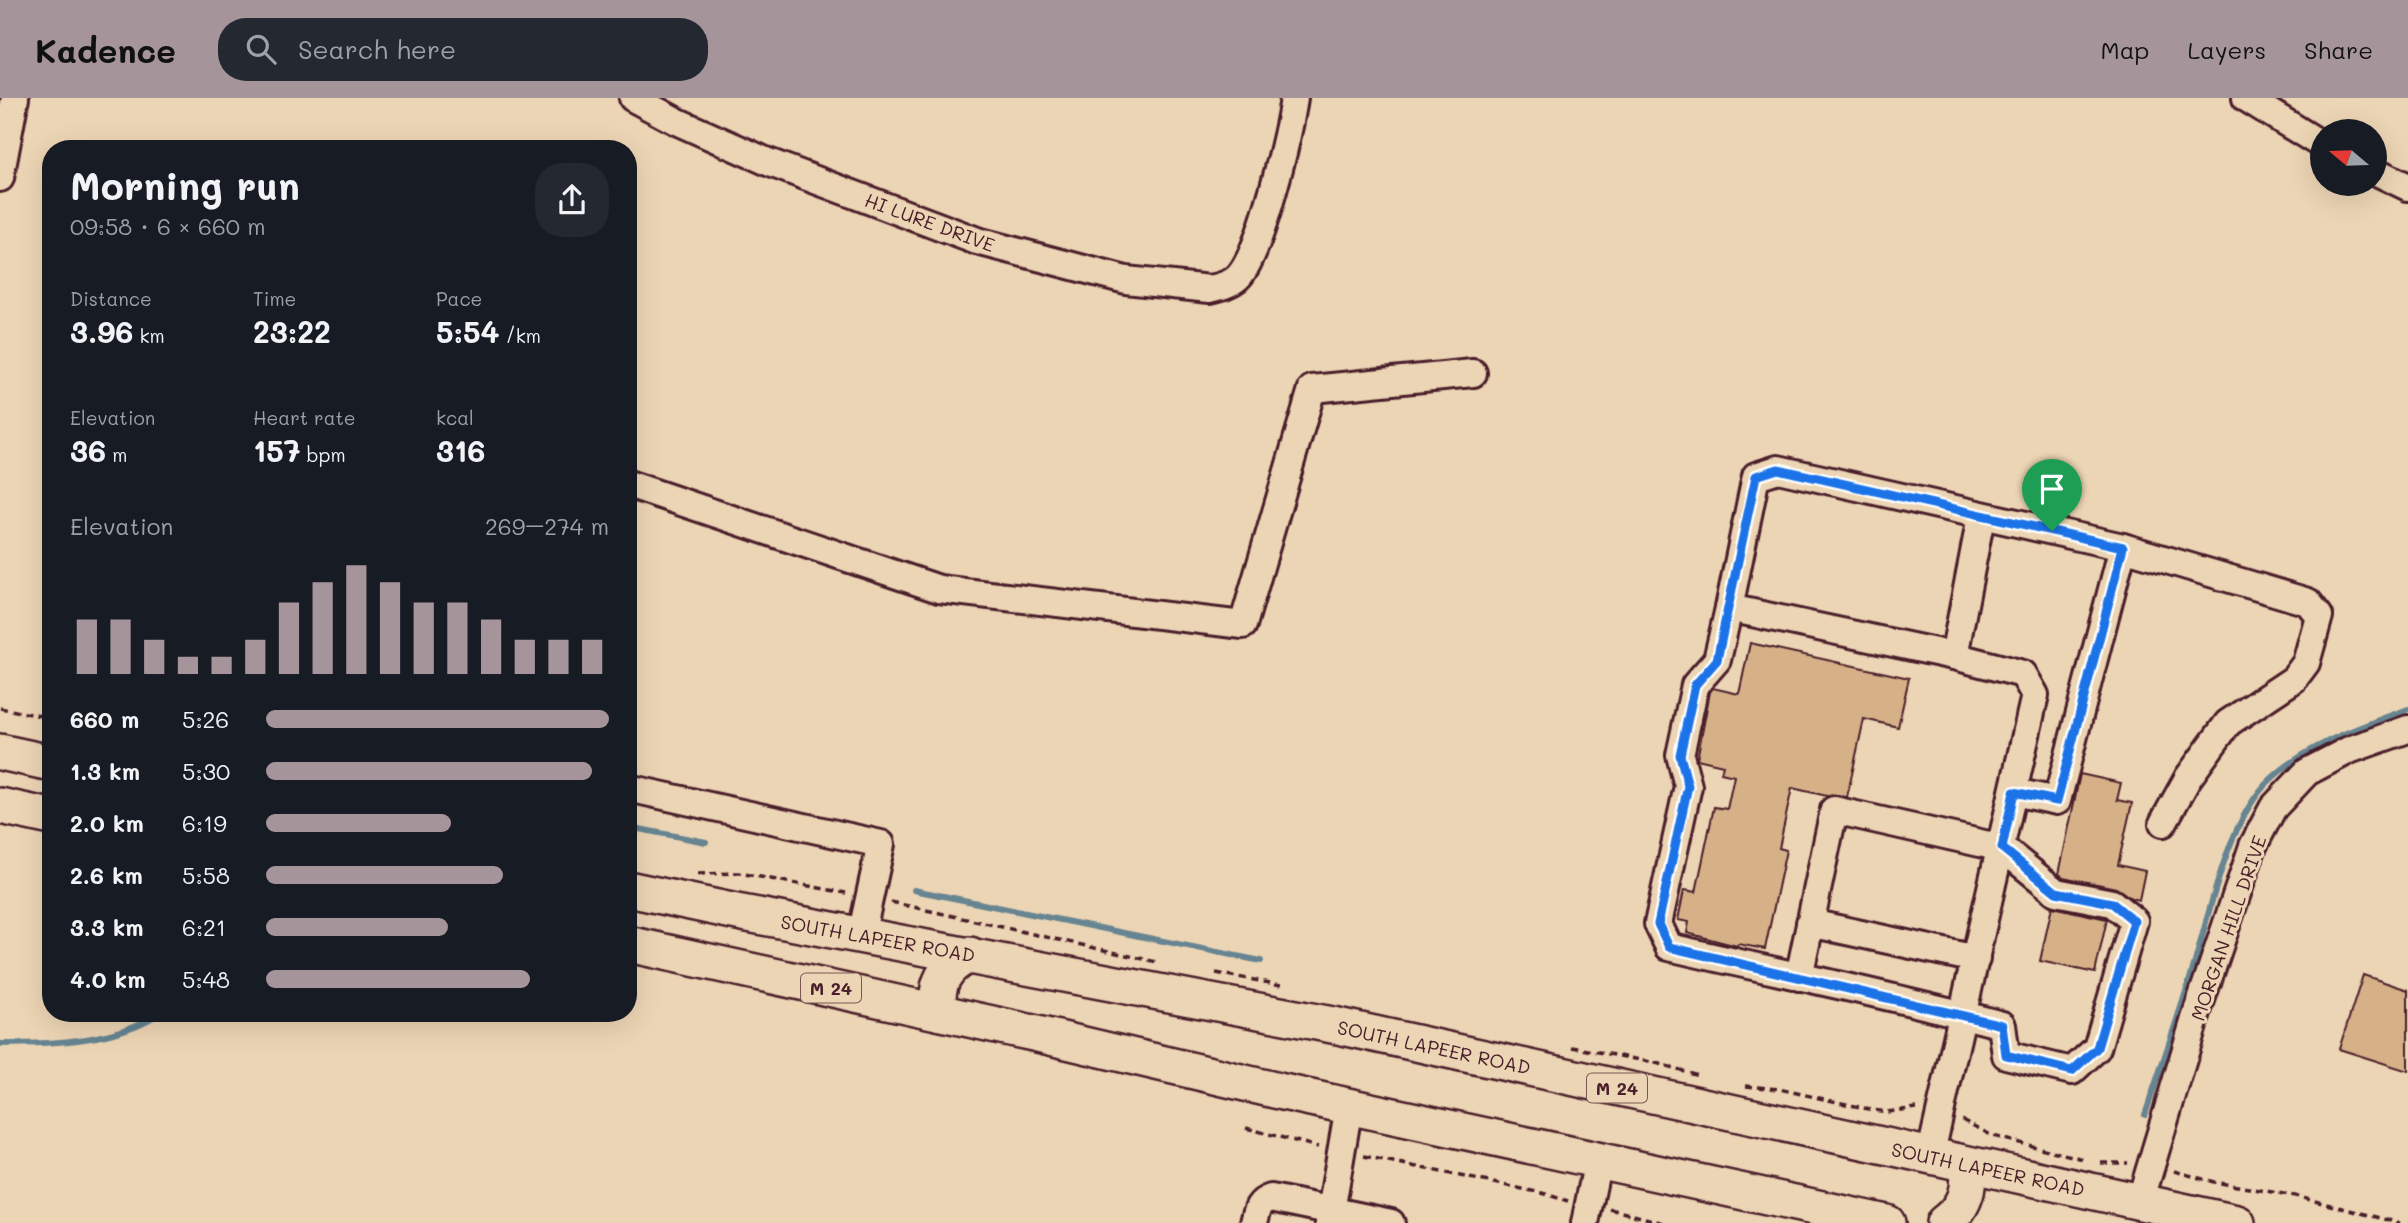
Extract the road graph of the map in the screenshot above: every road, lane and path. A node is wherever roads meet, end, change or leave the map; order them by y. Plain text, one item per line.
1 (15, 98) edge
2 (633, 98) edge
3 (1294, 98) edge
4 (2246, 98) edge
5 (2310, 138) edge
6 (2387, 177) edge
7 (0, 178) edge
8 (2408, 187) edge
9 (1473, 373) dead end
10 (637, 487) edge
11 (1981, 517) junction
12 (2123, 547) junction
13 (1729, 608) junction
14 (1954, 656) junction
15 (0, 708) edge
16 (42, 716) edge
17 (2408, 730) edge
18 (0, 752) edge
19 (42, 761) edge
20 (637, 790) edge
21 (2014, 792) junction
22 (0, 806) edge
23 (42, 815) edge
24 (2163, 823) dead end
25 (2002, 848) junction
26 (637, 891) edge
27 (1810, 923) junction
28 (861, 936) junction
29 (637, 946) edge
30 (970, 955) junction
31 (1976, 960) junction
32 (1799, 977) junction
33 (940, 1012) junction
34 (1963, 1014) junction
35 (1349, 1106) junction
36 (1246, 1128) dead end
37 (1340, 1151) junction
38 (1930, 1157) junction
39 (1598, 1160) junction
40 (1966, 1164) junction
41 (2170, 1170) dead end
42 (2137, 1212) edge
43 (1797, 1213) edge
44 (1587, 1214) edge
45 (1330, 1217) edge
46 (1254, 1223) edge
47 (1391, 1223) edge
48 (1664, 1223) edge
49 (1887, 1223) edge
50 (1944, 1223) edge
51 (2237, 1223) edge
52 (2400, 1223) edge

1 - 7 street
2 - 3 street, HI LURE DRIVE
4 - 5 street
6 - 8 street
9 - 10 street
11 - 12 street
11 - 13 street
11 - 14 street
12 - 21 street
12 - 24 street
13 - 14 street
13 - 32 street
14 - 21 street
15 - 16 path
17 - 42 street, MORGAN HILL DRIVE
18 - 19 main road
20 - 28 street
21 - 25 street
22 - 23 main road
25 - 27 street
25 - 31 street
25 - 34 street
26 - 28 main road, SOUTH LAPEER ROAD / M 24
27 - 31 street
27 - 32 street
28 - 30 main road, SOUTH LAPEER ROAD / M 24
29 - 33 main road, M 24
30 - 33 main road
30 - 38 main road, SOUTH LAPEER ROAD / M 24
31 - 34 street
32 - 34 street
33 - 35 main road, M 24
34 - 38 street
35 - 37 street
35 - 39 main road, M 24
36 - 37 path
37 - 44 path
37 - 45 street
38 - 40 main road, SOUTH LAPEER ROAD / M 24
39 - 43 main road, M 24
39 - 44 street
40 - 42 main road, SOUTH LAPEER ROAD / M 24
40 - 50 main road
41 - 52 path
42 - 51 main road, SOUTH LAPEER ROAD / M 24
43 - 49 main road, M 24
44 - 48 path
45 - 46 street
45 - 47 street

